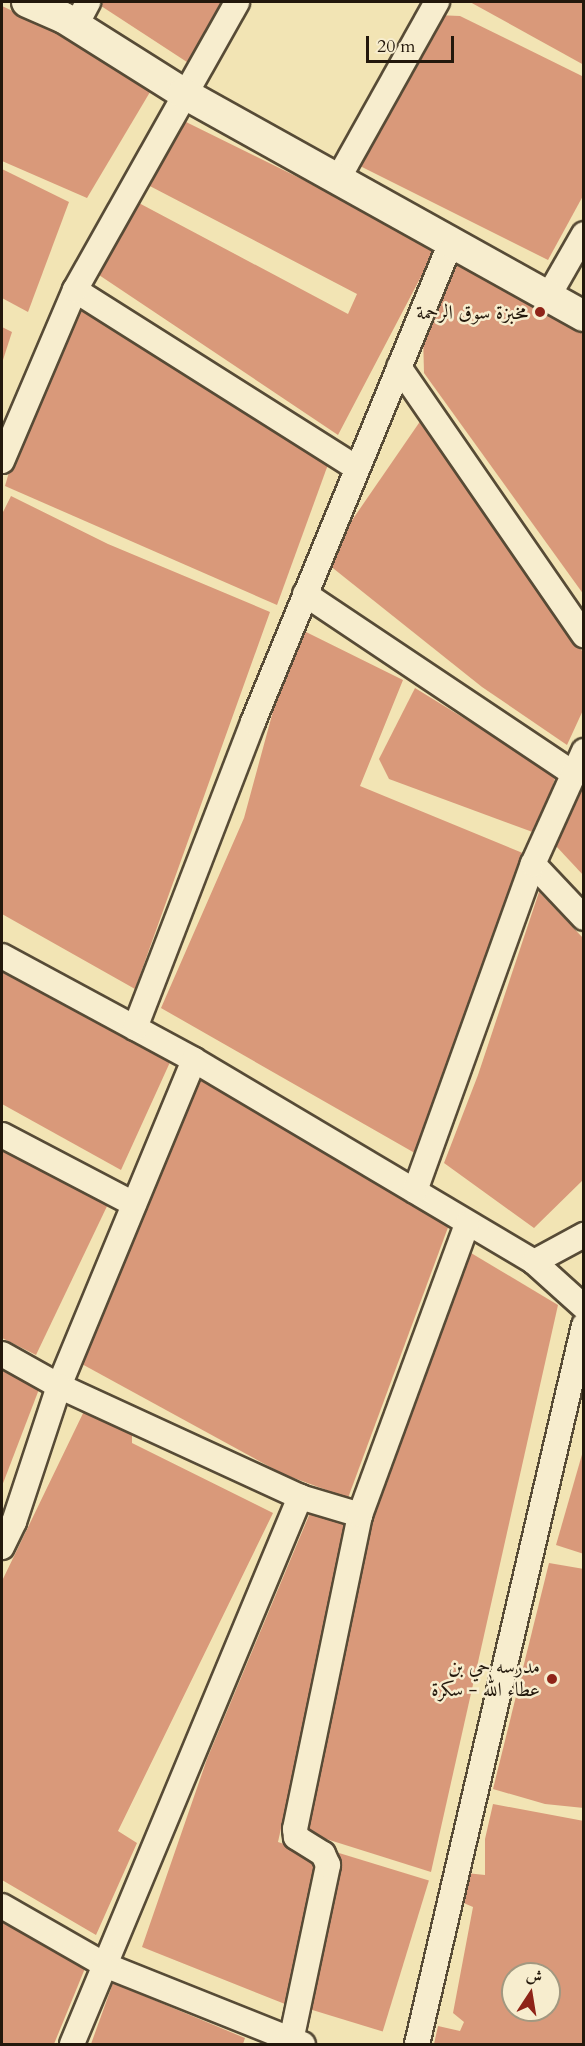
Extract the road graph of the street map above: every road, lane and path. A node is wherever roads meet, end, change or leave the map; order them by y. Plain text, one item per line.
1 (27, 2) edge
2 (237, 2) edge
3 (437, 2) edge
4 (82, 13) edge
5 (183, 93) junction
6 (338, 179) junction
7 (584, 234) edge
8 (451, 242) junction
9 (75, 290) junction
10 (549, 295) junction
11 (584, 316) edge
12 (399, 367) junction
13 (2, 460) edge
14 (357, 468) junction
15 (305, 594) junction
16 (584, 635) edge
17 (584, 751) edge
18 (572, 773) junction
19 (533, 864) junction
20 (584, 918) edge
21 (2, 956) edge
22 (135, 1028) junction
23 (194, 1060) junction
24 (2, 1135) edge
25 (415, 1191) junction
26 (134, 1204) junction
27 (466, 1224) junction
28 (584, 1235) edge
29 (534, 1262) junction
30 (584, 1308) edge
31 (584, 1325) edge
32 (2, 1354) edge
33 (59, 1386) junction
34 (300, 1497) junction
35 (360, 1515) junction
36 (8, 1519) edge
37 (2, 1547) edge
38 (2, 1906) edge
39 (105, 1965) junction
40 (255, 2037) edge
41 (297, 2042) edge
42 (72, 2044) edge
43 (417, 2044) edge

1 - 4 street
2 - 5 street
3 - 6 street
4 - 5 street
5 - 6 street
5 - 9 street
6 - 8 street
7 - 10 street
8 - 10 street
8 - 12 street
9 - 13 street
9 - 14 street
10 - 11 street
12 - 14 street
12 - 16 street
14 - 15 street
15 - 18 street
15 - 22 street
17 - 18 street
18 - 19 street
19 - 20 street
19 - 25 street
21 - 22 street
22 - 23 street
23 - 25 street
23 - 26 street
24 - 26 street
25 - 27 street
26 - 33 street
27 - 29 street
27 - 35 street
28 - 29 street
29 - 30 street
31 - 43 street
32 - 33 street
33 - 34 street
33 - 36 street
34 - 35 street
34 - 39 street
35 - 41 street
36 - 37 street
38 - 39 street
39 - 40 street
39 - 42 street
40 - 41 street

